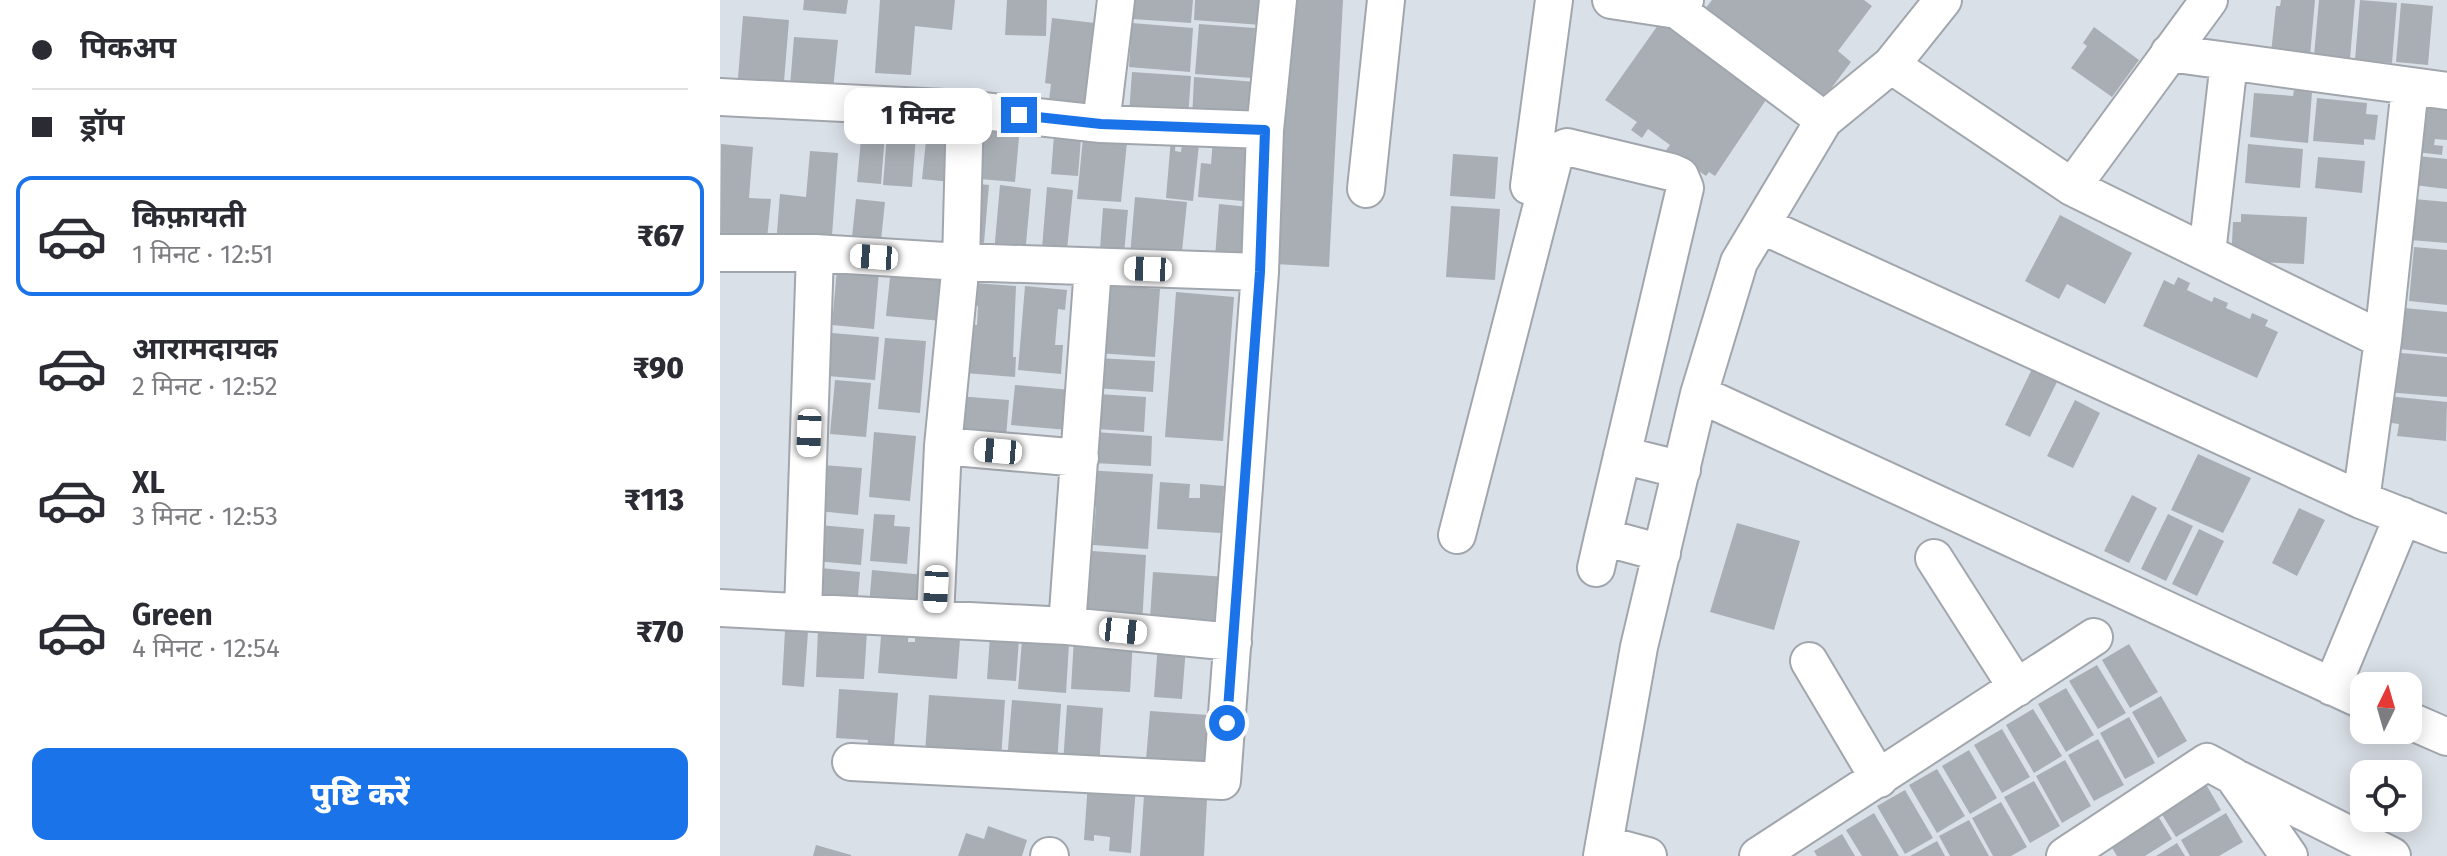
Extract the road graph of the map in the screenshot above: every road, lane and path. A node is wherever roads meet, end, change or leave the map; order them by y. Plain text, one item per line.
1 (1116, 0) edge
2 (1278, 0) edge
3 (1386, 0) edge
4 (1554, 0) edge
5 (1611, 0) edge
6 (1943, 0) edge
7 (2209, 0) edge
8 (1681, 5) edge
9 (2169, 53) junction
10 (2229, 62) junction
11 (1891, 65) junction
12 (2410, 87) junction
13 (2447, 91) edge
14 (720, 97) edge
15 (965, 109) junction
16 (1824, 120) junction
17 (1101, 124) junction
18 (1265, 130) junction
19 (2072, 187) junction
20 (1366, 189) dead end
21 (1526, 208) dead end
22 (1761, 225) junction
23 (720, 253) edge
24 (815, 253) junction
25 (2207, 253) junction
26 (961, 262) junction
27 (1093, 267) junction
28 (1260, 272) junction
29 (2383, 340) junction
30 (1699, 394) junction
31 (943, 446) junction
32 (1622, 455) junction
33 (1080, 458) junction
34 (1682, 470) junction
35 (2361, 500) junction
36 (2403, 516) junction
37 (2447, 534) edge
38 (1457, 535) dead end
39 (1662, 553) junction
40 (1934, 558) dead end
41 (720, 608) edge
42 (803, 612) junction
43 (935, 618) junction
44 (1067, 626) junction
45 (2094, 637) dead end
46 (1233, 642) junction
47 (1809, 661) dead end
48 (2017, 688) junction
49 (2348, 694) edge
50 (2422, 726) edge
51 (2447, 737) edge
52 (851, 762) dead end
53 (2233, 776) junction
54 (1879, 779) junction
55 (1603, 850) edge
56 (2082, 852) edge
57 (1648, 856) edge
58 (1758, 856) edge
59 (2289, 856) edge
60 (2392, 856) edge

1 - 17 street
2 - 18 street
3 - 20 street
4 - 21 street
5 - 8 street
6 - 11 street
7 - 9 street
8 - 16 street
9 - 10 street
9 - 19 street
10 - 12 street
10 - 25 street
11 - 16 street
11 - 19 street
12 - 13 street
12 - 29 street
14 - 15 street
15 - 17 street
15 - 26 street
16 - 22 street
17 - 18 street
18 - 28 street
19 - 25 street
22 - 30 street
22 - 35 street
23 - 24 street
24 - 26 street
24 - 42 street
25 - 29 street
26 - 27 street
26 - 31 street
27 - 28 street
27 - 33 street
28 - 46 street
29 - 35 street
30 - 34 street
30 - 49 street
31 - 33 street
31 - 43 street
32 - 34 street
32 - 38 street
32 - 39 street
33 - 44 street
34 - 39 street
35 - 36 street
36 - 37 street
36 - 49 street
39 - 55 street
40 - 48 street
41 - 42 street
42 - 43 street
43 - 44 street
44 - 46 street
45 - 48 street
46 - 52 street
47 - 54 street
48 - 54 street
50 - 51 street
53 - 56 street
53 - 59 street
53 - 60 street
54 - 58 street
55 - 57 street

